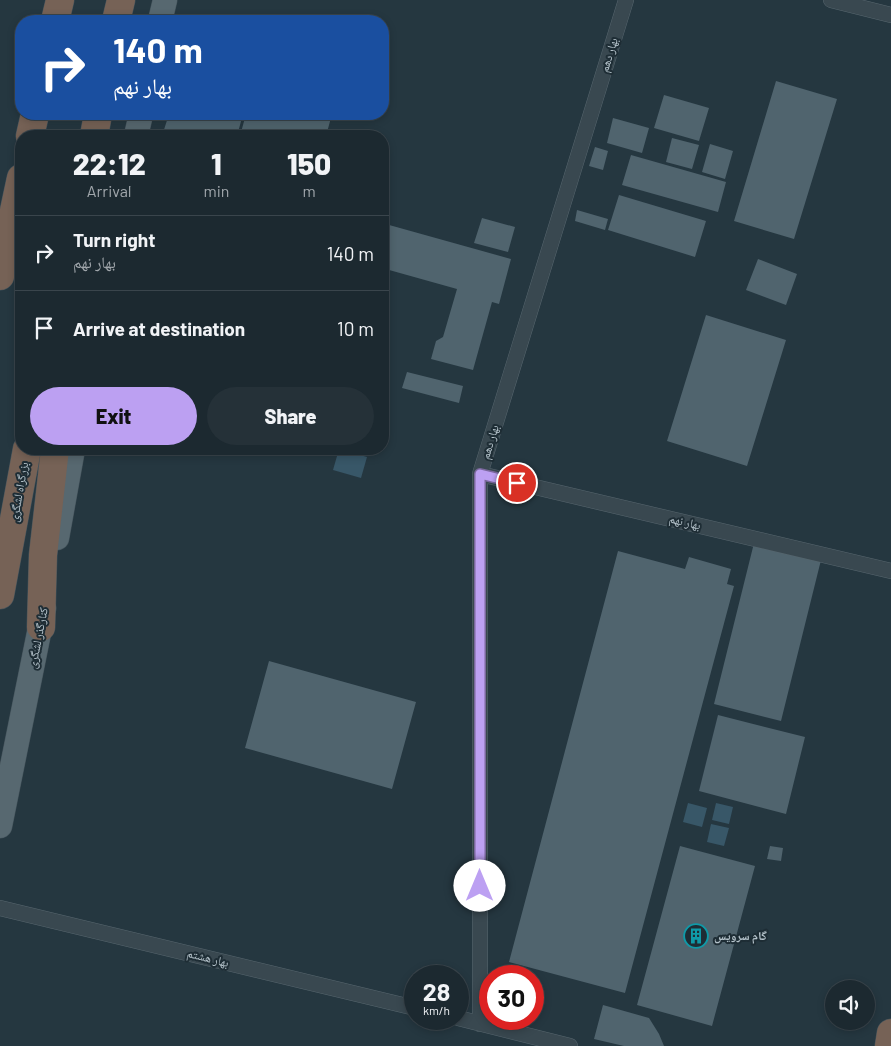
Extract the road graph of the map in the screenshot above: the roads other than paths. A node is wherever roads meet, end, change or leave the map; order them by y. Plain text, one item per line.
1 (60, 0) edge
2 (121, 0) edge
3 (165, 0) edge
4 (626, 0) edge
5 (831, 0) edge
6 (56, 15) edge
7 (117, 15) edge
8 (161, 15) edge
9 (891, 15) edge
10 (15, 206) edge
11 (0, 276) edge
12 (26, 455) edge
13 (54, 455) edge
14 (72, 455) edge
15 (480, 474) junction
16 (891, 570) edge
17 (0, 595) edge
18 (41, 627) junction
19 (0, 826) edge
20 (0, 908) edge
21 (480, 965) edge
22 (404, 1005) edge
23 (505, 1030) edge
24 (891, 1033) edge
25 (570, 1046) edge
26 (889, 1046) edge

1 - 6 highway
2 - 7 highway
3 - 8 main road
4 - 15 street, بهار دهم
5 - 9 street
10 - 11 highway
12 - 17 highway, بزرگراه لشگری
13 - 18 highway
14 - 18 main road, کنارگذر لشگری
15 - 16 street, بهار نهم
15 - 21 street, بهار دهم
18 - 19 main road, کنارگذر لشگری
20 - 22 street, بهار هشتم
23 - 25 street
24 - 26 highway

